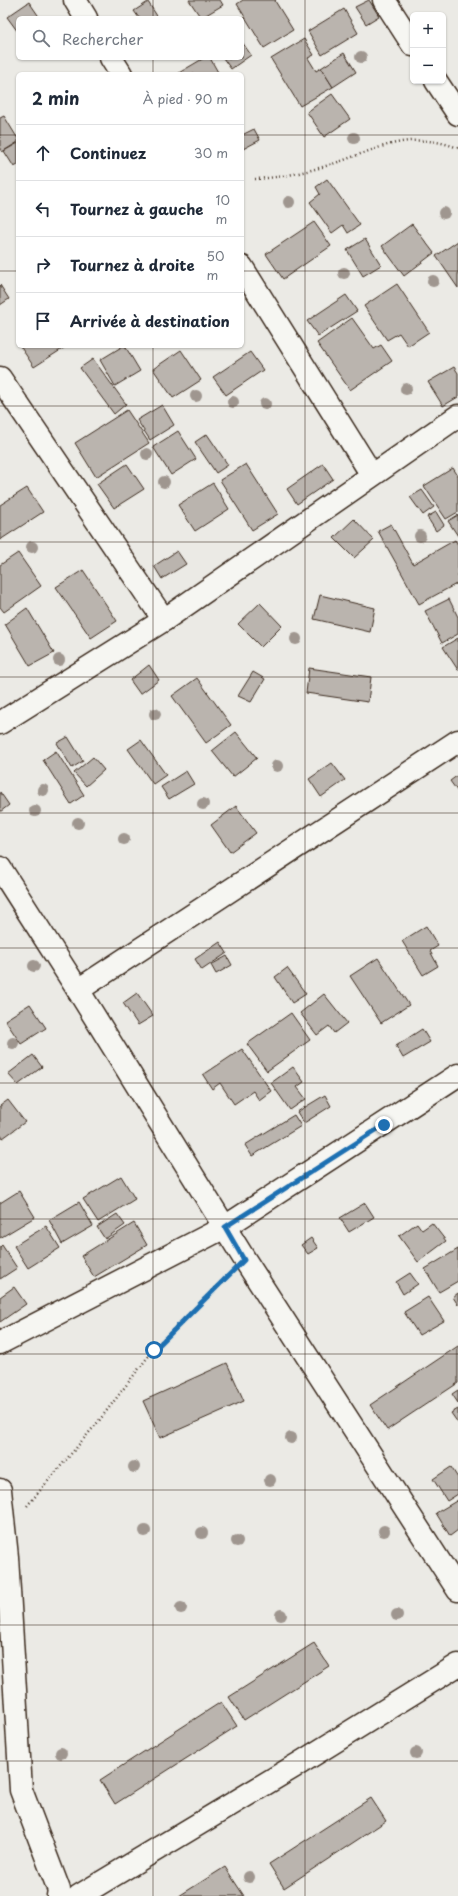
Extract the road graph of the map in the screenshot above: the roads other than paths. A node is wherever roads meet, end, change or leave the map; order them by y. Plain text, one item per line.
1 (75, 0) edge
2 (384, 0) edge
3 (85, 16) edge
4 (410, 40) edge
5 (112, 60) edge
6 (120, 72) edge
7 (438, 84) edge
8 (458, 114) edge
9 (244, 270) edge
10 (0, 378) edge
11 (458, 416) edge
12 (372, 475) junction
13 (164, 620) junction
14 (0, 723) edge
15 (458, 741) edge
16 (0, 868) edge
17 (78, 990) junction
18 (458, 1075) edge
19 (225, 1227) junction
20 (0, 1343) edge
21 (0, 1490) edge
22 (458, 1590) edge
23 (458, 1665) edge
24 (58, 1896) edge
25 (79, 1896) edge

1 - 3 street
2 - 4 street
5 - 6 street
7 - 8 street
9 - 12 street
10 - 13 street
11 - 12 street
12 - 13 street
13 - 14 street
15 - 17 street
16 - 17 street
17 - 19 street
18 - 19 street
19 - 20 street
19 - 22 street
21 - 24 street
23 - 25 street

